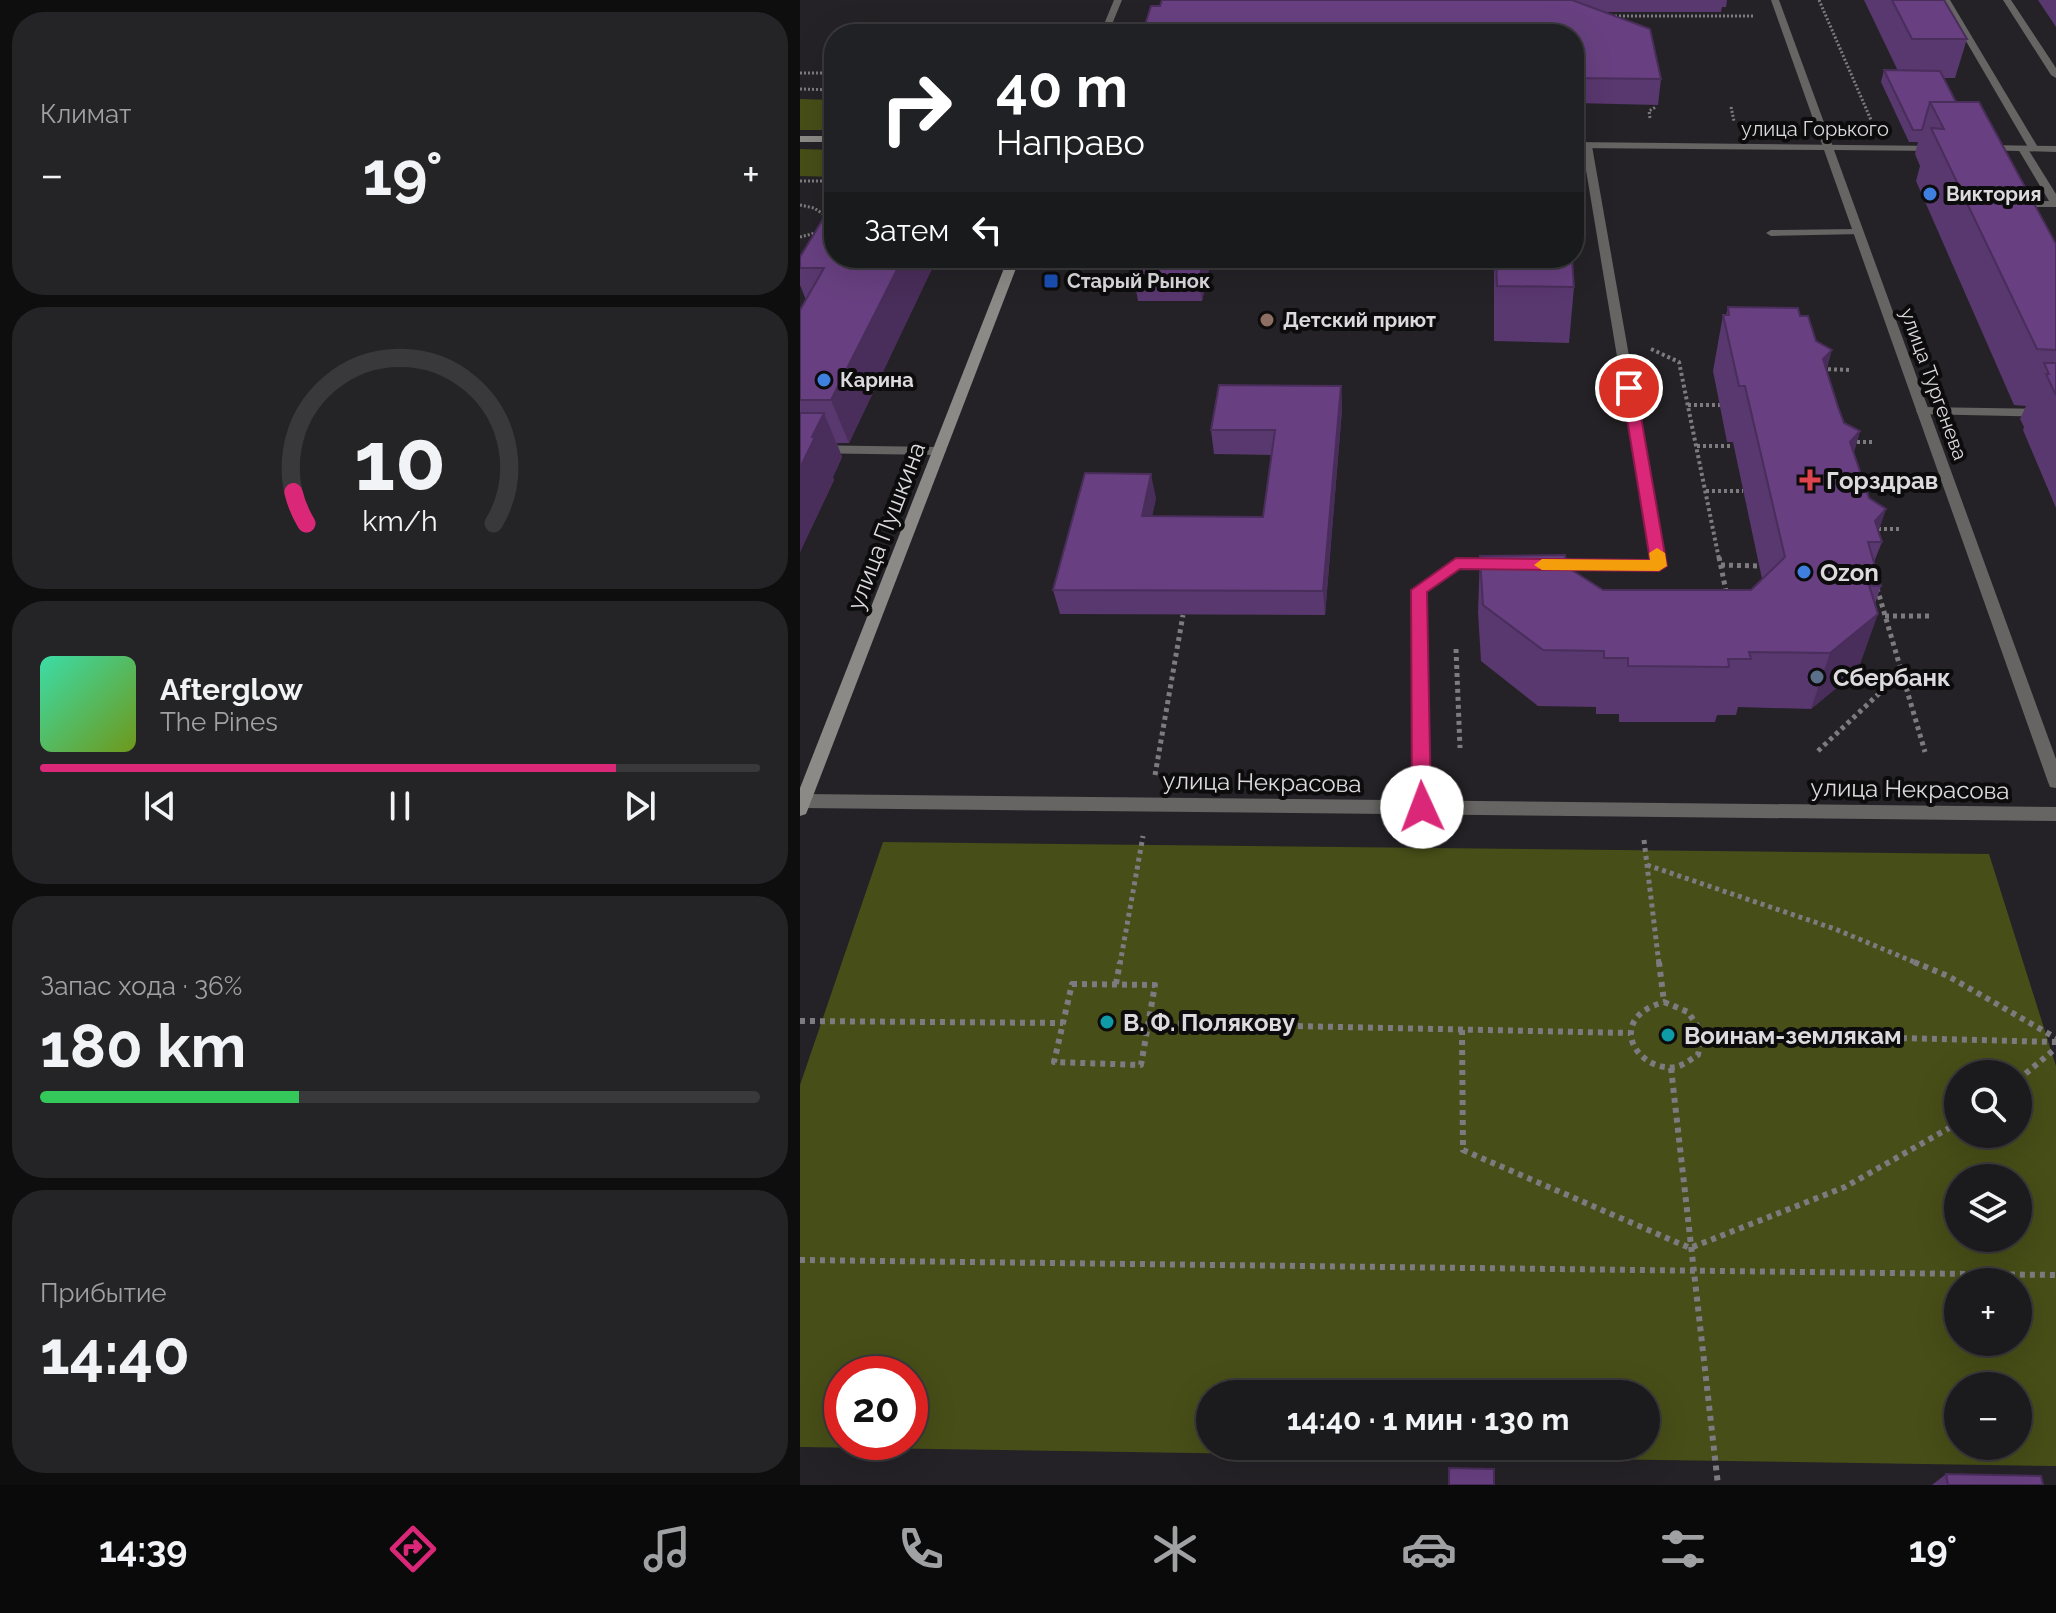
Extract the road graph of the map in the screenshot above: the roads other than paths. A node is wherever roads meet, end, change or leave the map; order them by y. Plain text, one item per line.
1 (1118, 0) edge
2 (1775, 0) edge
3 (1946, 0) edge
4 (2007, 0) edge
5 (1108, 24) edge
6 (2056, 75) edge
7 (800, 139) edge
8 (824, 139) edge
9 (1584, 146) edge
10 (1828, 147) junction
11 (1945, 148) edge
12 (1976, 148) edge
13 (2029, 149) junction
14 (2056, 149) edge
15 (1584, 167) edge
16 (2056, 203) edge
17 (2016, 215) edge
18 (1858, 232) junction
19 (1771, 233) dead end
20 (1010, 268) edge
21 (1922, 411) junction
22 (2056, 413) edge
23 (800, 449) edge
24 (939, 451) junction
25 (1519, 564) edge
26 (1534, 564) edge
27 (2056, 782) edge
28 (802, 805) edge
29 (1422, 807) junction
30 (2056, 814) edge

1 - 5 street
2 - 10 street, улица Тургенева
3 - 13 street
4 - 6 street
7 - 8 main road
9 - 10 street, улица Горького
10 - 11 street, улица Горького
10 - 18 street, улица Тургенева
12 - 13 street
13 - 14 street
13 - 16 street
15 - 26 street
16 - 17 street
18 - 19 street
18 - 21 street, улица Тургенева
20 - 24 main road, улица Пушкина
21 - 22 street
21 - 27 street, улица Тургенева
23 - 24 street
24 - 28 main road, улица Пушкина
25 - 29 street
28 - 29 street, улица Некрасова
29 - 30 street, улица Некрасова

